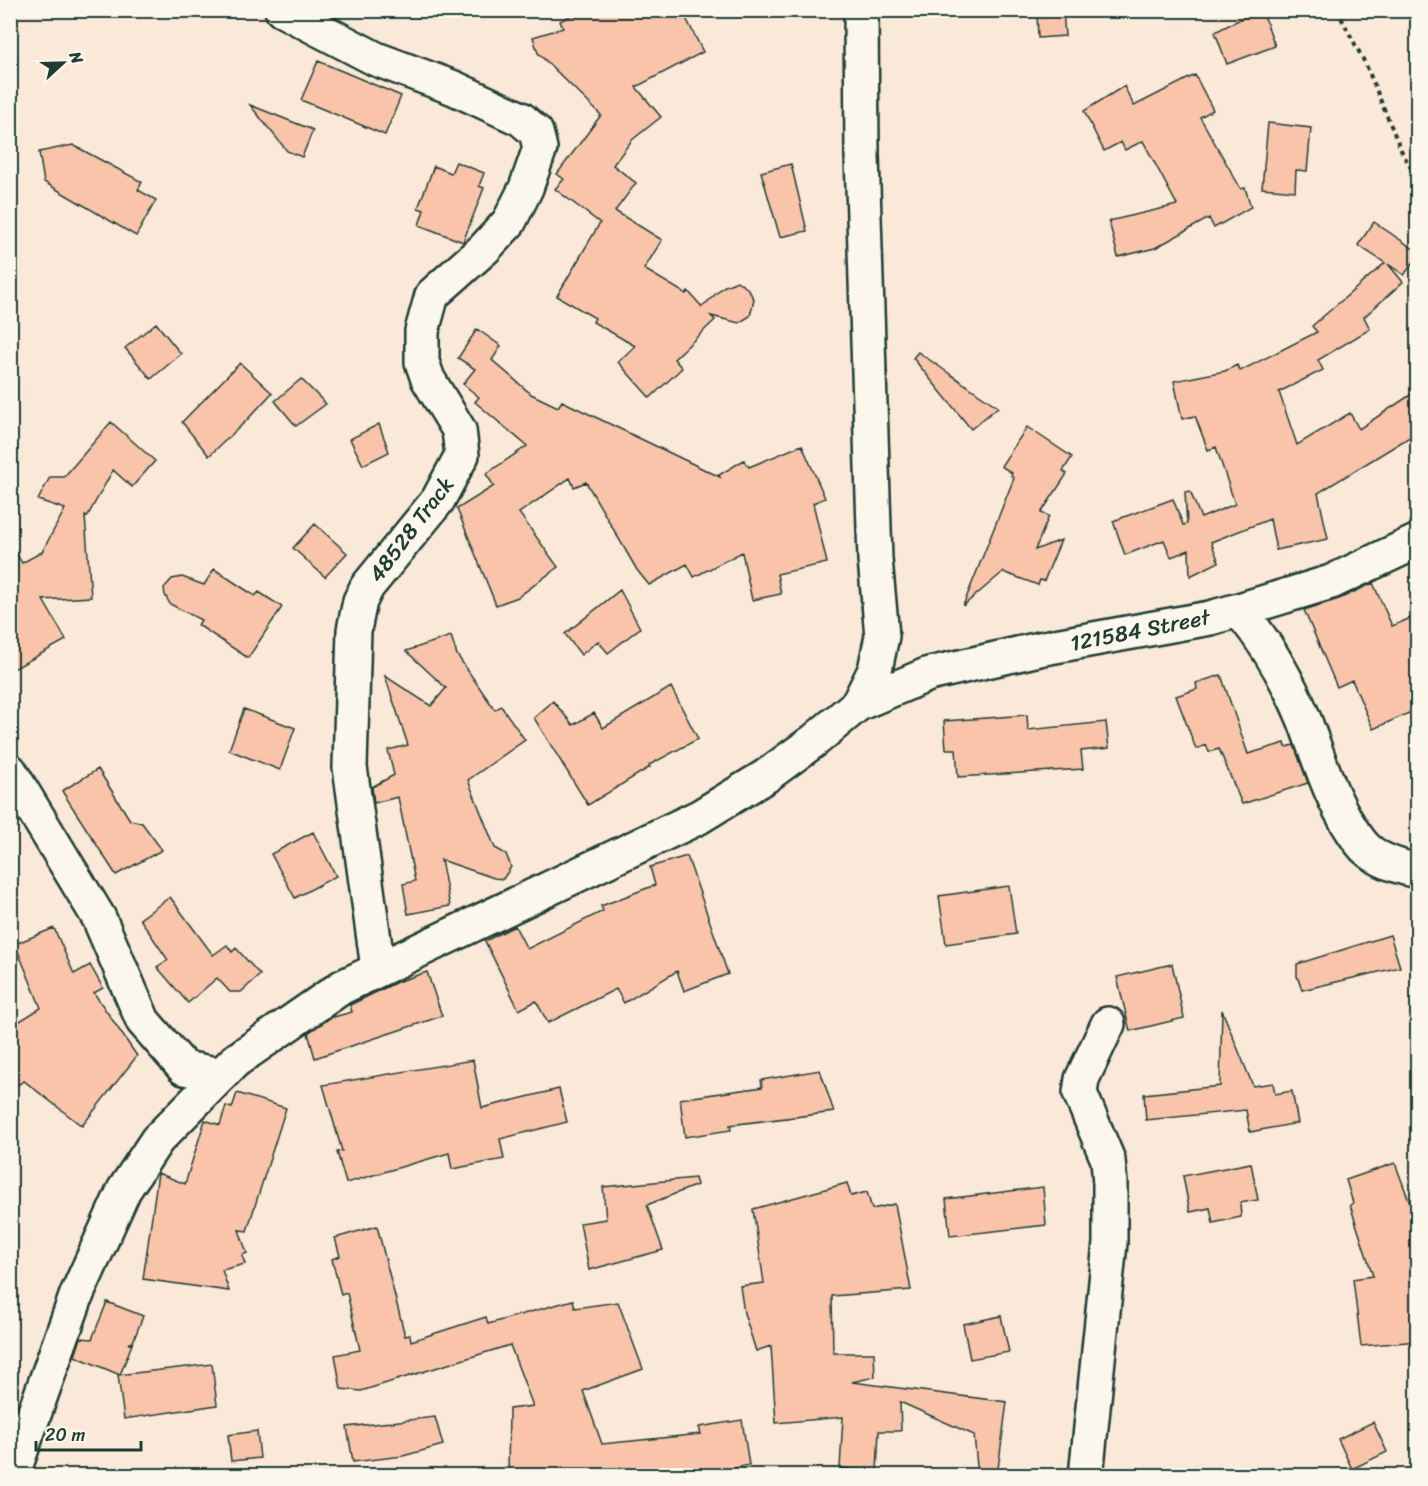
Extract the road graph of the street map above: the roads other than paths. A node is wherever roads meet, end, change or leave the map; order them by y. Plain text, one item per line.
1 (282, 10) edge
2 (861, 10) edge
3 (1418, 541) edge
4 (1239, 610) junction
5 (858, 704) junction
6 (10, 771) edge
7 (1418, 871) edge
8 (378, 968) junction
9 (1108, 1024) dead end
10 (221, 1075) junction
11 (12, 1476) edge
12 (1086, 1476) edge

1 - 8 street, 48528 Track
2 - 5 street
3 - 4 street, 121584 Street
4 - 5 street, 121584 Street
4 - 7 street
5 - 8 street
6 - 10 street
8 - 10 street
9 - 12 street
10 - 11 street

